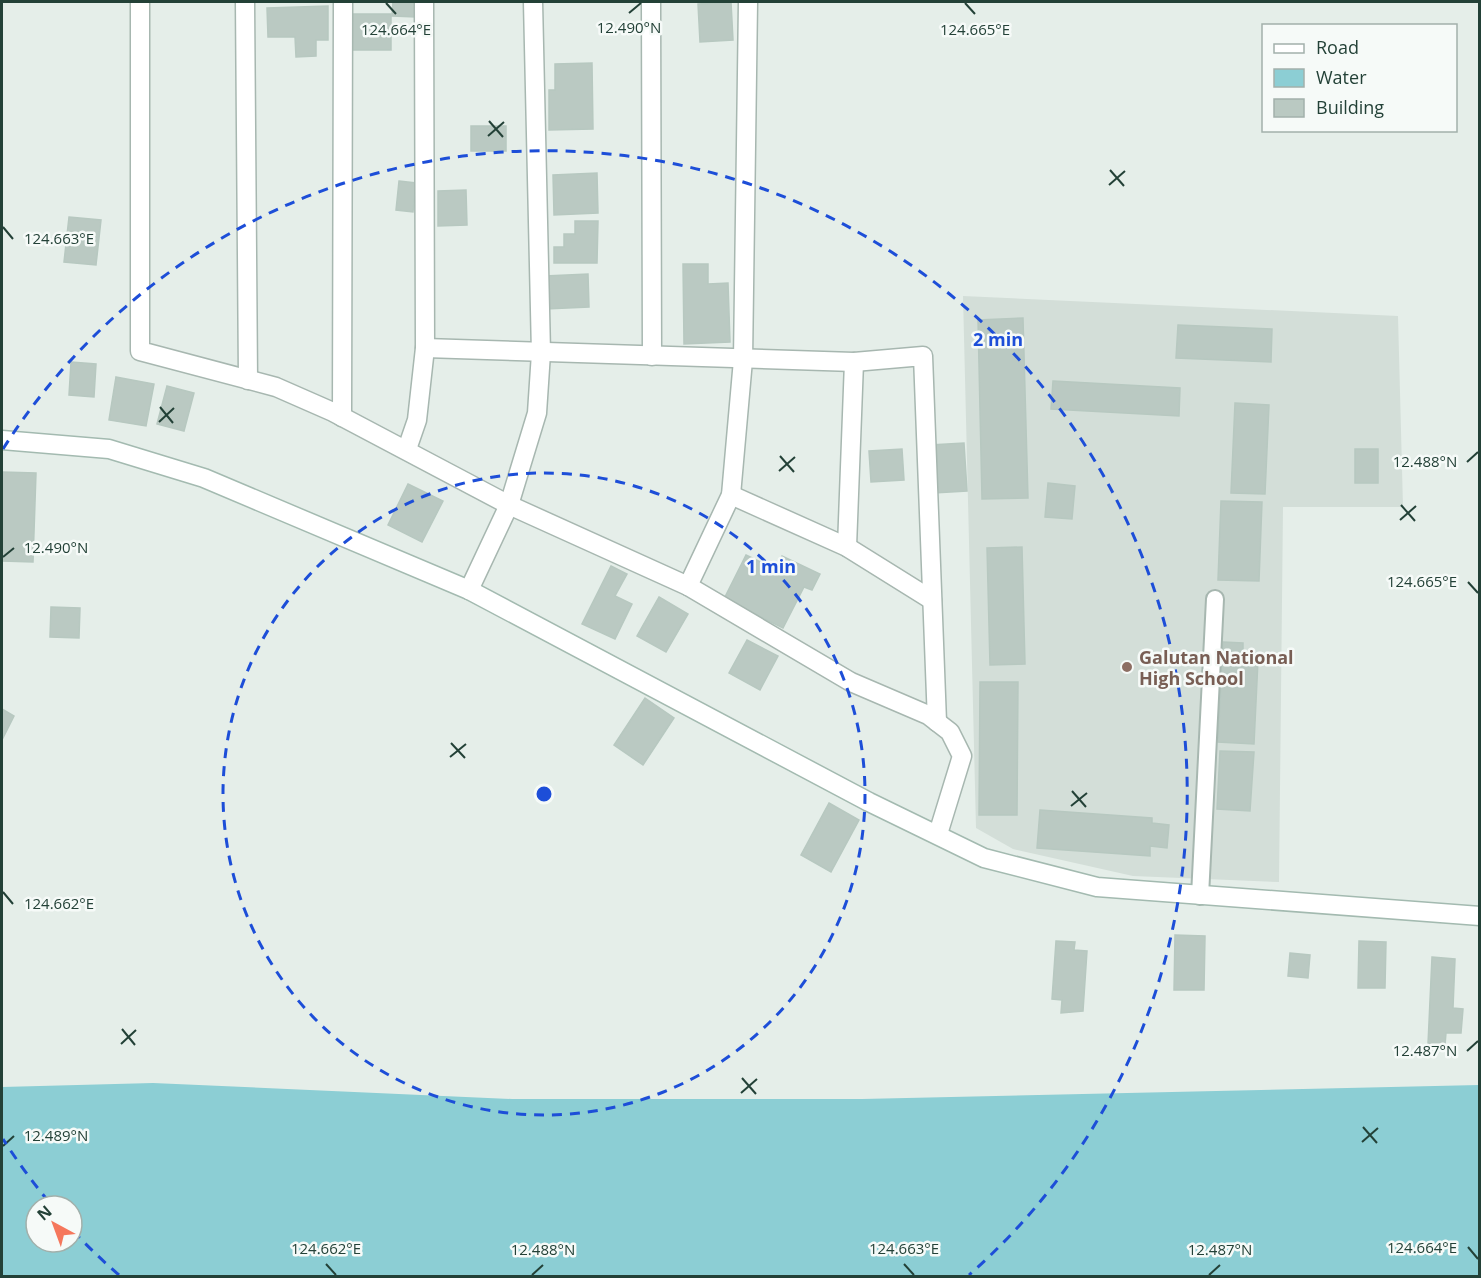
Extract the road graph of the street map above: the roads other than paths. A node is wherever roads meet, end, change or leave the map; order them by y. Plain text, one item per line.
1 (140, 2) edge
2 (245, 2) edge
3 (343, 2) edge
4 (424, 2) edge
5 (533, 2) edge
6 (651, 2) edge
7 (748, 2) edge
8 (425, 348) junction
9 (541, 353) junction
10 (652, 356) junction
11 (743, 360) junction
12 (854, 362) junction
13 (248, 381) junction
14 (342, 417) junction
15 (2, 440) edge
16 (407, 449) junction
17 (731, 495) junction
18 (509, 505) junction
19 (847, 547) junction
20 (688, 586) junction
21 (469, 590) junction
22 (1215, 599) dead end
23 (932, 600) junction
24 (937, 722) junction
25 (938, 834) junction
26 (1200, 896) junction
27 (1479, 916) edge

1 - 13 street
2 - 13 street
3 - 14 street
4 - 8 street
5 - 9 street
6 - 10 street
7 - 11 street
8 - 9 street
8 - 16 street
9 - 10 street
9 - 18 street
10 - 11 street
11 - 12 street
11 - 17 street
12 - 19 street
12 - 23 street
13 - 14 street
14 - 16 street
15 - 21 street
16 - 18 street
17 - 19 street
17 - 20 street
18 - 20 street
18 - 21 street
19 - 23 street
20 - 24 street
21 - 25 street
22 - 26 lane
23 - 24 street
24 - 25 street
25 - 26 street
26 - 27 street

